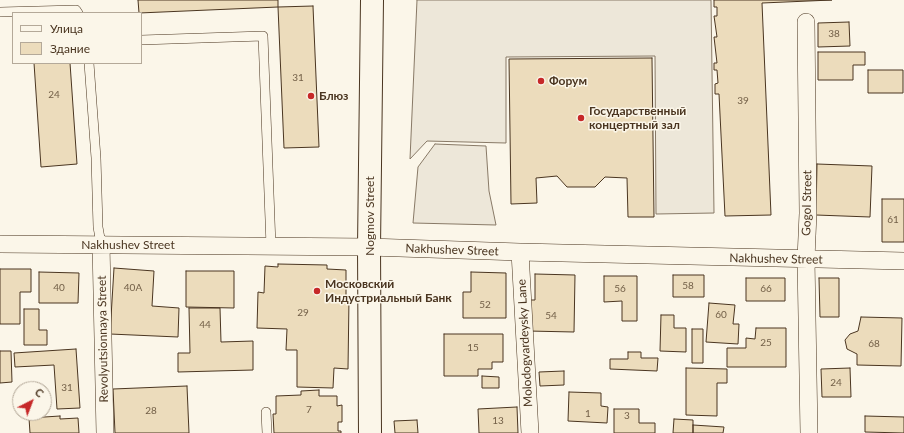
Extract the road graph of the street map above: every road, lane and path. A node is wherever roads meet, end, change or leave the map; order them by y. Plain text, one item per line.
1 (372, 0) edge
2 (0, 12) edge
3 (77, 12) edge
4 (806, 22) dead end
5 (142, 40) edge
6 (89, 64) edge
7 (0, 244) edge
8 (101, 244) junction
9 (272, 246) junction
10 (369, 247) junction
11 (520, 252) junction
12 (806, 259) junction
13 (904, 261) edge
14 (266, 412) dead end
15 (105, 433) edge
16 (267, 433) edge
17 (370, 433) edge
18 (530, 433) edge
19 (809, 433) edge

1 - 10 street, Nogmov Street
2 - 3 lane
4 - 12 street, Gogol Street
5 - 9 lane
6 - 8 lane
7 - 8 street, Nakhushev Street
8 - 9 street, Nakhushev Street
8 - 15 street, Revolyutsionnaya Street
9 - 10 street, Nakhushev Street
10 - 11 street, Nakhushev Street
10 - 17 street, Nogmov Street
11 - 12 street, Nakhushev Street
11 - 18 street, Molodogvardeysky Lane
12 - 13 street, Nakhushev Street
12 - 19 street, Gogol Street
14 - 16 lane

